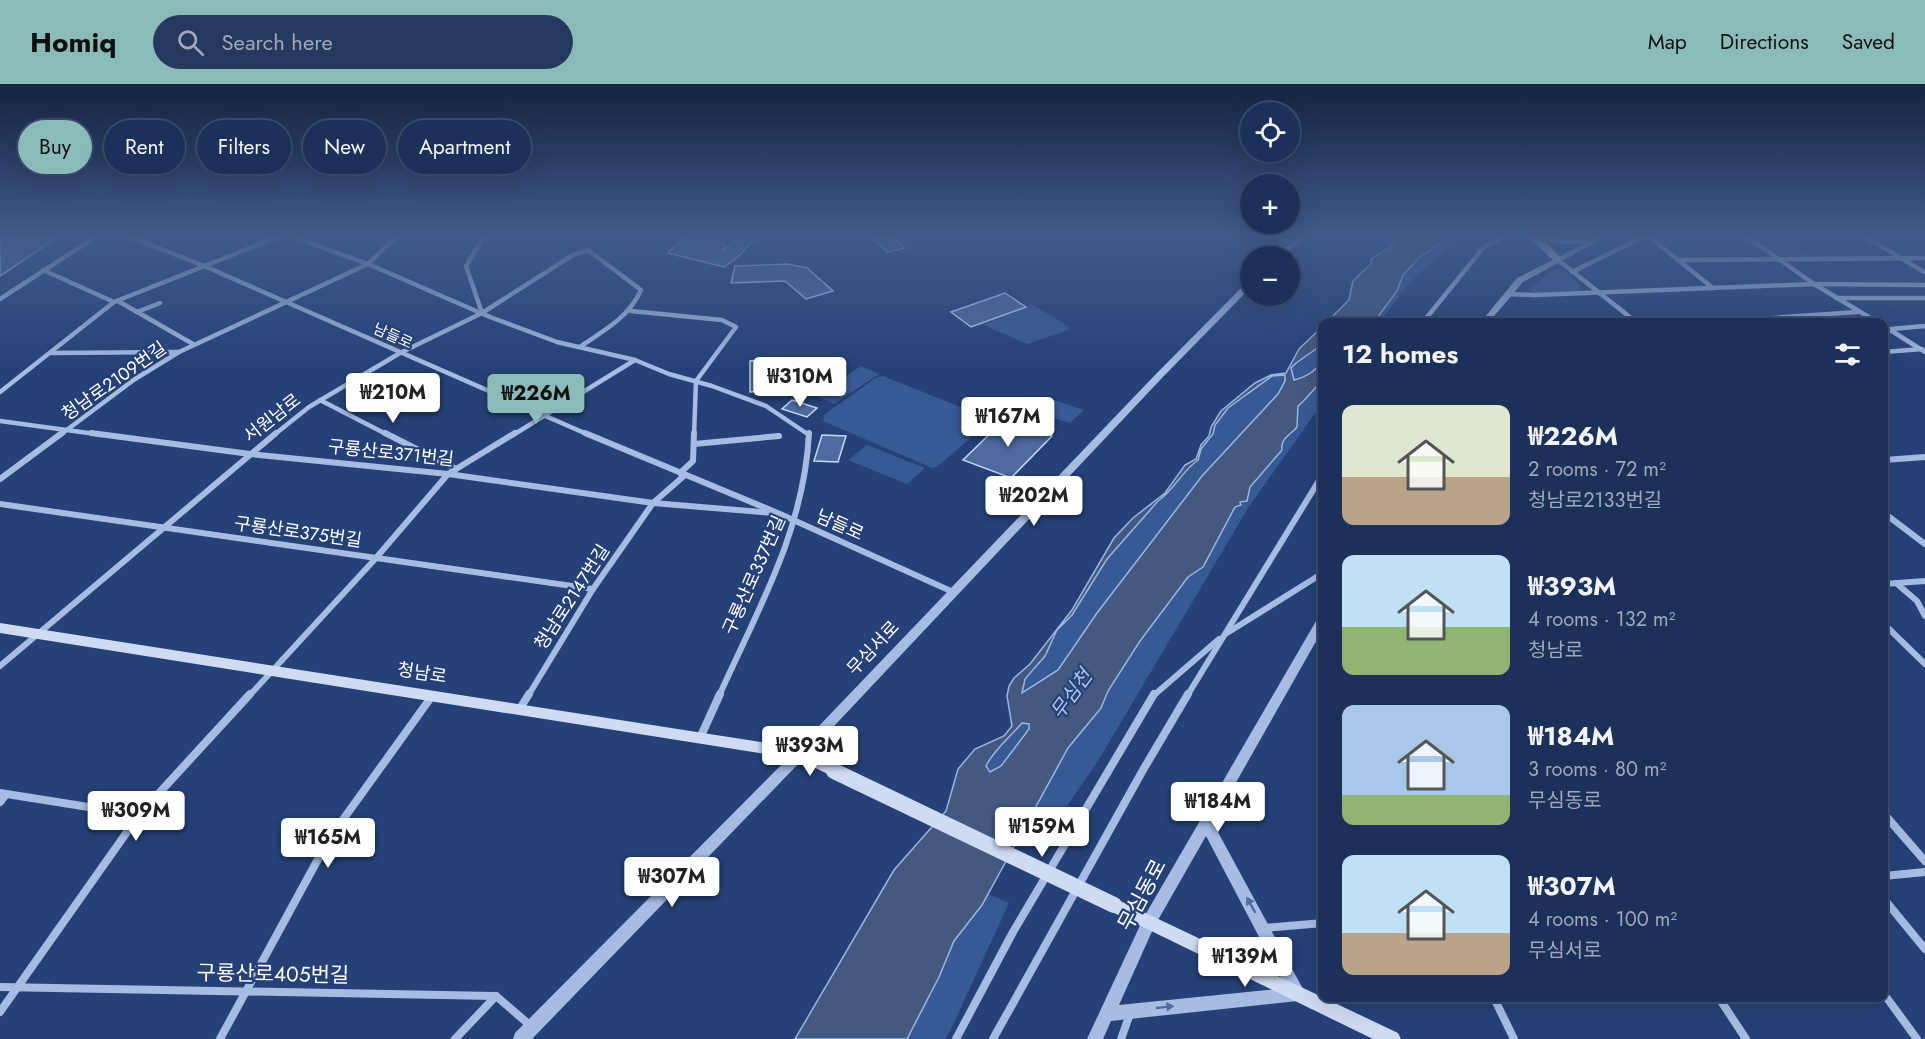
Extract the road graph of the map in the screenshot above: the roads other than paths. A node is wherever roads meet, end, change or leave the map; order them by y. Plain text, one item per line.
1 (27, 281) edge
2 (67, 281) edge
3 (167, 281) edge
4 (235, 281) edge
5 (331, 281) edge
6 (407, 281) edge
7 (471, 281) edge
8 (533, 281) edge
9 (629, 281) edge
10 (1457, 281) edge
11 (1519, 281) edge
12 (1583, 281) edge
13 (1704, 281) edge
14 (1809, 281) edge
15 (1814, 284) junction
16 (1925, 285) edge
17 (1713, 288) junction
18 (1598, 292) junction
19 (1240, 293) edge
20 (1506, 294) junction
21 (1836, 298) junction
22 (1925, 298) edge
23 (0, 299) edge
24 (116, 302) junction
25 (283, 302) junction
26 (160, 303) dead end
27 (631, 310) junction
28 (137, 312) junction
29 (1857, 312) junction
30 (482, 313) junction
31 (1426, 318) edge
32 (1488, 318) edge
33 (1631, 318) edge
34 (1771, 318) edge
35 (1869, 318) edge
36 (1925, 326) edge
37 (1888, 328) edge
38 (1888, 329) edge
39 (193, 344) junction
40 (581, 346) junction
41 (1924, 350) edge
42 (178, 352) junction
43 (1888, 352) edge
44 (50, 353) junction
45 (400, 353) junction
46 (635, 360) junction
47 (696, 381) junction
48 (0, 392) edge
49 (320, 400) junction
50 (544, 416) junction
51 (0, 421) edge
52 (68, 430) junction
53 (779, 436) dead end
54 (694, 444) junction
55 (250, 454) junction
56 (1925, 457) edge
57 (1888, 460) edge
58 (456, 469) junction
59 (448, 474) junction
60 (683, 474) junction
61 (0, 479) edge
62 (1318, 482) edge
63 (653, 503) junction
64 (0, 504) edge
65 (780, 514) junction
66 (1888, 516) edge
67 (796, 522) junction
68 (163, 529) junction
69 (1925, 544) edge
70 (376, 558) junction
71 (1318, 575) edge
72 (1925, 581) edge
73 (1896, 583) junction
74 (1888, 584) edge
75 (593, 589) junction
76 (953, 592) junction
77 (1925, 616) edge
78 (0, 628) edge
79 (1888, 628) edge
80 (38, 634) junction
81 (1224, 635) junction
82 (1318, 635) edge
83 (1925, 664) edge
84 (0, 666) edge
85 (271, 671) junction
86 (432, 696) junction
87 (519, 710) junction
88 (700, 738) junction
89 (800, 754) junction
90 (3, 794) edge
91 (0, 802) edge
92 (139, 815) junction
93 (1888, 819) edge
94 (1206, 823) junction
95 (1925, 861) edge
96 (1925, 872) edge
97 (1888, 876) edge
98 (1888, 904) edge
99 (1149, 922) junction
100 (1318, 923) edge
101 (1264, 928) junction
102 (1925, 949) edge
103 (0, 987) edge
104 (18, 987) junction
105 (246, 991) junction
106 (1298, 994) junction
107 (496, 996) junction
108 (1888, 999) edge
109 (1496, 1002) edge
110 (1722, 1002) edge
111 (1131, 1011) junction
112 (0, 1012) edge
113 (1107, 1014) junction
114 (533, 1027) junction
115 (220, 1039) edge
116 (455, 1039) edge
117 (521, 1039) edge
118 (956, 1039) edge
119 (993, 1039) edge
120 (1095, 1039) edge
121 (1121, 1039) edge
122 (1392, 1039) edge
123 (1514, 1039) edge
124 (1746, 1039) edge
125 (1917, 1039) edge

1 - 23 street
2 - 24 street
3 - 24 street
4 - 25 street, 남들로
5 - 25 street, 청남로2109번길
6 - 30 street, 구룡산로337번길
7 - 30 street
8 - 30 street
9 - 27 street
10 - 31 street
11 - 20 street
12 - 18 street
13 - 17 street
14 - 15 street
15 - 16 street
15 - 17 street
15 - 21 street
17 - 18 street
18 - 20 street
18 - 33 street
19 - 76 street, 무심서로
20 - 32 street
21 - 22 street
21 - 29 street
24 - 28 street
24 - 44 street
25 - 39 street, 청남로2109번길
25 - 45 street, 남들로
26 - 28 street
27 - 40 street
27 - 47 street
28 - 39 street
29 - 34 street
29 - 35 street
30 - 40 street, 구룡산로337번길
30 - 45 street, 서원남로
36 - 37 street
38 - 41 street
39 - 42 street, 청남로2109번길
40 - 46 street, 구룡산로337번길
41 - 43 street
42 - 44 street
42 - 52 street, 청남로2109번길
44 - 48 street
45 - 49 street, 서원남로
45 - 50 street, 남들로
46 - 47 street, 구룡산로337번길
46 - 50 street
47 - 54 street
47 - 67 street, 구룡산로337번길
49 - 55 street, 서원남로
49 - 58 street
50 - 58 street
50 - 60 street, 남들로
51 - 52 street, 구룡산로371번길
52 - 55 street, 구룡산로371번길
52 - 61 street, 청남로2109번길
53 - 54 street
54 - 60 street
55 - 59 street, 구룡산로371번길
55 - 68 street, 서원남로
56 - 57 street
58 - 59 street
59 - 63 street, 구룡산로371번길
59 - 70 street
60 - 63 street, 청남로2147번길
60 - 65 street, 남들로
62 - 81 street
63 - 65 street, 구룡산로371번길
63 - 75 street, 청남로2147번길
64 - 68 street, 구룡산로375번길
65 - 67 street, 남들로
66 - 69 street
67 - 76 street, 남들로
67 - 88 street, 구룡산로337번길
68 - 70 street, 구룡산로375번길
68 - 80 street, 서원남로
70 - 75 street, 구룡산로375번길
70 - 85 street
71 - 81 street
72 - 73 street
73 - 74 street
73 - 77 street
75 - 87 street, 청남로2147번길
76 - 89 street, 무심서로
78 - 80 main road, 청남로
79 - 83 street
80 - 84 street, 서원남로
80 - 85 main road, 청남로
81 - 118 street
81 - 119 street
82 - 94 street, 무심동로
85 - 86 main road, 청남로
85 - 92 street
86 - 87 main road, 청남로
86 - 105 street
87 - 88 main road, 청남로
88 - 89 main road, 청남로
89 - 99 main road, 청남로, bridge
89 - 114 street, 무심서로
90 - 91 street
90 - 92 street
92 - 104 street
93 - 95 street
94 - 99 street, 무심동로
101 -> 94 street
96 - 97 street
98 - 102 street
99 - 106 main road
99 - 113 street, 무심동로
100 - 101 street
101 - 106 street
103 - 104 street, 구룡산로405번길
104 - 105 street, 구룡산로405번길
104 - 112 street
105 - 107 street, 구룡산로405번길
105 - 115 street
111 -> 106 street
106 - 122 main road
107 - 114 street
107 - 116 street
108 - 125 street
109 - 123 street
110 - 124 street
111 - 113 street
111 - 121 street
113 - 120 street, 무심동로
114 - 117 street, 무심서로

